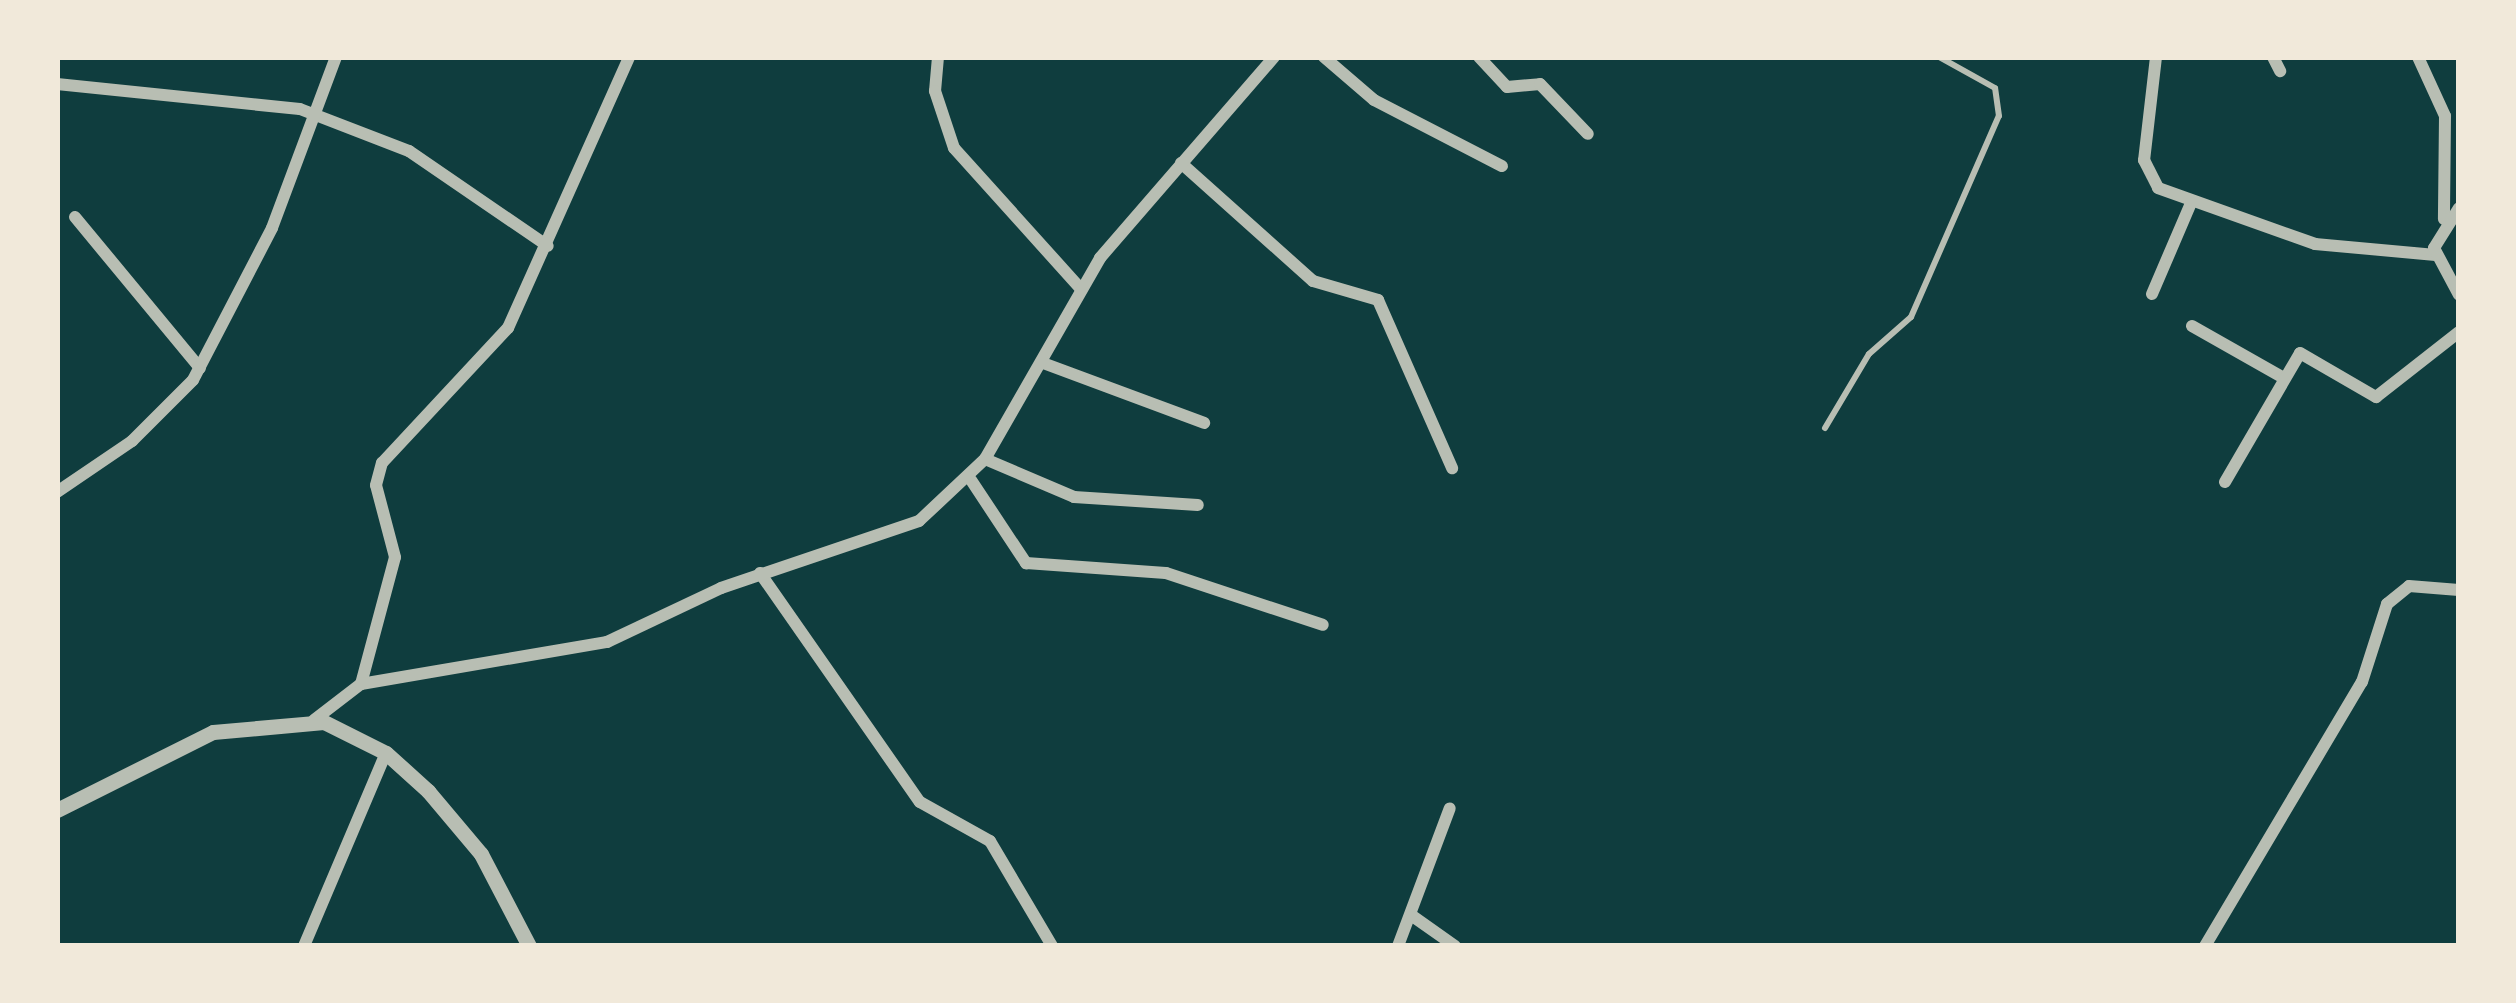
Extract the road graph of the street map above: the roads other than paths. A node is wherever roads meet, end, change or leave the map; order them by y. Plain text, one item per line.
1 (336, 57) edge
2 (629, 57) edge
3 (938, 57) edge
4 (1274, 57) edge
5 (1324, 57) edge
6 (1479, 57) edge
7 (1939, 57) edge
8 (2156, 57) edge
9 (2273, 57) edge
10 (2418, 57) edge
11 (2280, 71) dead end
12 (57, 84) edge
13 (315, 115) junction
14 (1588, 134) dead end
15 (1180, 163) junction
16 (1502, 166) dead end
17 (2191, 203) junction
18 (2459, 208) edge
19 (75, 217) dead end
20 (2444, 219) junction
21 (548, 246) junction
22 (2435, 255) junction
23 (1080, 288) junction
24 (2152, 294) dead end
25 (2459, 295) edge
26 (2192, 326) dead end
27 (2459, 332) edge
28 (1043, 363) junction
29 (200, 368) junction
30 (2284, 378) junction
31 (1204, 423) dead end
32 (1826, 428) dead end
33 (985, 459) junction
34 (1452, 468) dead end
35 (971, 479) junction
36 (2225, 482) dead end
37 (57, 492) edge
38 (1198, 505) dead end
39 (760, 573) junction
40 (2459, 590) edge
41 (1323, 625) dead end
42 (361, 684) junction
43 (313, 721) junction
44 (386, 753) junction
45 (1450, 808) dead end
46 (57, 810) edge
47 (1412, 915) junction
48 (304, 946) edge
49 (529, 946) edge
50 (1052, 946) edge
51 (1399, 946) edge
52 (1454, 946) edge
53 (2205, 946) edge

1 - 13 street
2 - 21 street
3 - 23 street
4 - 15 street
5 - 16 street
6 - 14 street
7 - 32 lane
8 - 17 street
9 - 11 street
10 - 20 street
12 - 13 street
13 - 21 street
13 - 29 street
15 - 23 street
15 - 34 street
17 - 22 street
17 - 24 street
18 - 20 street
19 - 29 street
20 - 22 street
21 - 42 street
22 - 25 street
23 - 28 street
26 - 30 street
27 - 30 street
28 - 31 street
28 - 33 street
29 - 37 street
30 - 36 street
33 - 35 street
33 - 38 street
35 - 39 street
35 - 41 street
39 - 42 street
39 - 50 street
40 - 53 street
42 - 43 street
43 - 44 street
43 - 46 street
44 - 48 street
44 - 49 street
45 - 47 street
47 - 51 street
47 - 52 street

